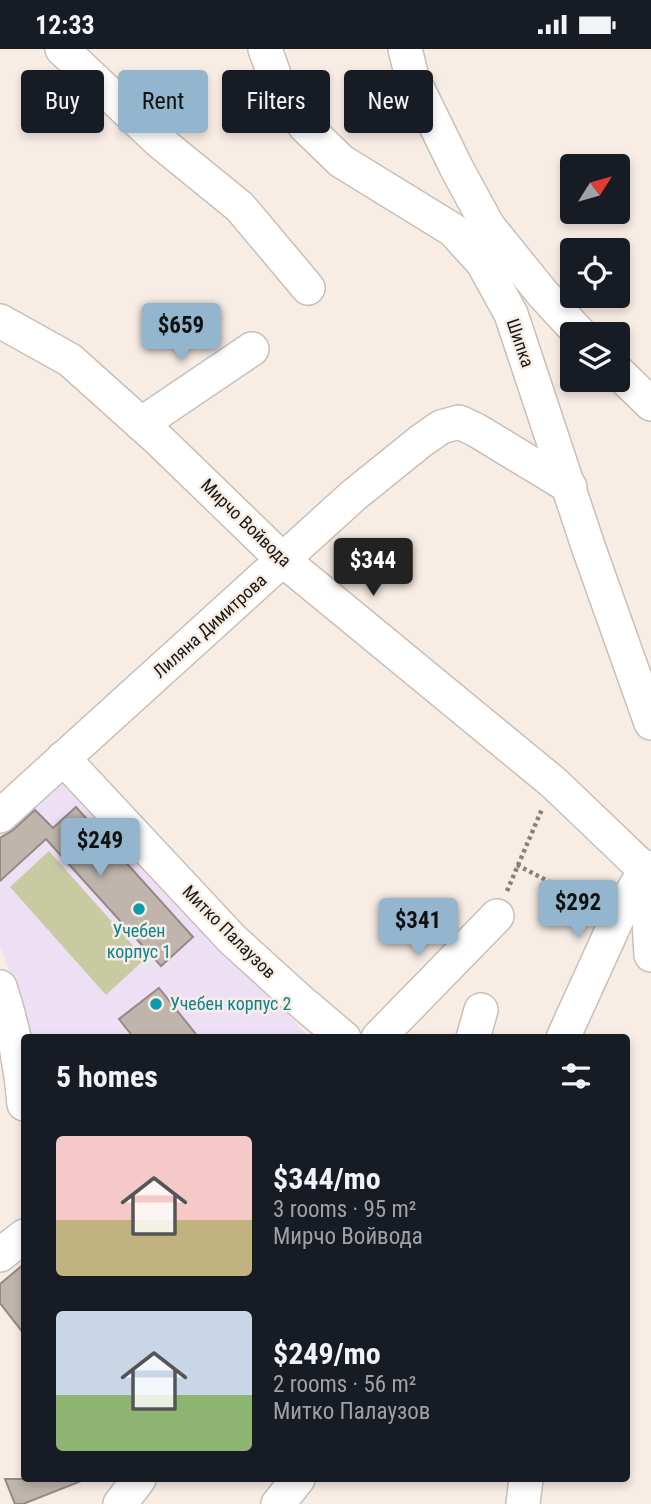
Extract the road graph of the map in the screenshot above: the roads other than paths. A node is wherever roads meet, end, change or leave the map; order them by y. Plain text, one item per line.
1 (62, 49) edge
2 (265, 49) edge
3 (405, 49) edge
4 (308, 288) dead end
5 (0, 321) edge
6 (569, 322) edge
7 (252, 349) dead end
8 (630, 384) edge
9 (651, 404) edge
10 (141, 424) junction
11 (570, 487) junction
12 (284, 560) junction
13 (651, 723) edge
14 (63, 758) junction
15 (0, 816) edge
16 (648, 858) edge
17 (497, 916) dead end
18 (651, 955) edge
19 (0, 987) edge
20 (339, 1034) edge
21 (382, 1034) edge
22 (566, 1034) edge
23 (21, 1069) edge
24 (21, 1238) edge
25 (0, 1255) edge
26 (137, 1482) edge
27 (296, 1482) edge
28 (526, 1482) edge
29 (120, 1504) edge
30 (278, 1504) edge
31 (523, 1504) edge

1 - 4 street
2 - 11 street, Шипка
3 - 6 street
5 - 10 street, Мирчо Войвода
7 - 10 street
8 - 9 street
10 - 12 street, Мирчо Войвода
11 - 12 street, Лиляна Димитрова
11 - 13 street, Шипка
12 - 14 street, Лиляна Димитрова
12 - 16 street, Мирчо Войвода
14 - 15 street, Лиляна Димитрова
14 - 20 street, Митко Палаузов
16 - 18 street
16 - 22 street
17 - 21 street
19 - 23 street
24 - 25 street
26 - 29 street
27 - 30 street
28 - 31 street

